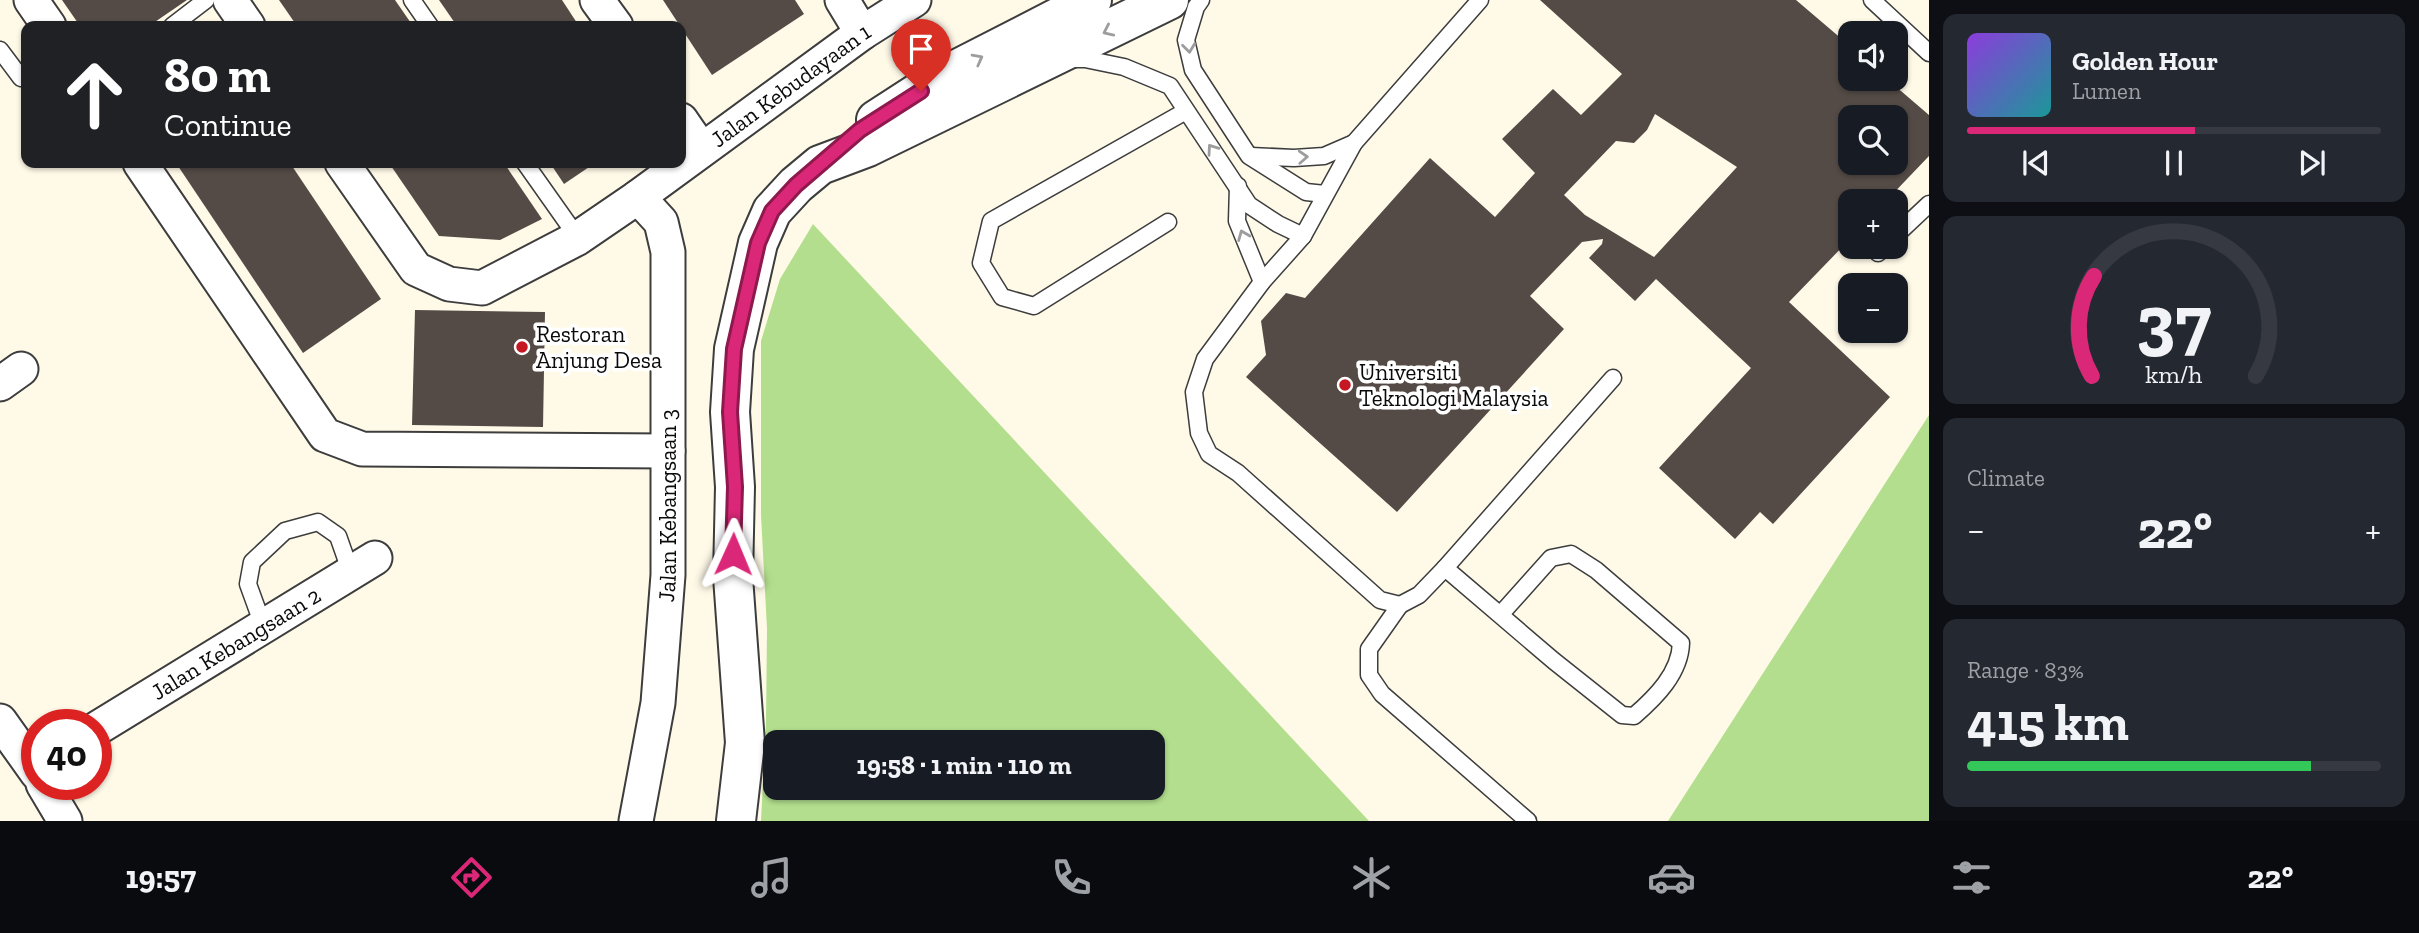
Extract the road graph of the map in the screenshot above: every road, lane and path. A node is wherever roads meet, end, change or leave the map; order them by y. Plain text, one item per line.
1 (31, 0) edge
2 (206, 0) edge
3 (230, 0) edge
4 (412, 0) edge
5 (597, 0) edge
6 (842, 0) edge
7 (914, 0) edge
8 (1092, 0) edge
9 (1169, 0) edge
10 (1201, 0) edge
11 (1480, 0) edge
12 (1872, 0) edge
13 (46, 21) edge
14 (179, 21) edge
15 (245, 21) edge
16 (427, 21) edge
17 (612, 21) edge
18 (862, 33) junction
19 (0, 50) edge
20 (1929, 53) edge
21 (1047, 60) junction
22 (21, 78) dead end
23 (1186, 111) junction
24 (686, 127) edge
25 (1354, 143) junction
26 (701, 149) junction
27 (1249, 156) junction
28 (686, 160) edge
29 (820, 165) junction
30 (142, 168) edge
31 (345, 168) edge
32 (529, 168) edge
33 (676, 168) edge
34 (1238, 186) junction
35 (1325, 194) junction
36 (638, 197) junction
37 (1929, 204) edge
38 (1168, 222) dead end
39 (1908, 224) edge
40 (1303, 236) junction
41 (578, 238) junction
42 (1262, 282) junction
43 (1613, 378) dead end
44 (668, 451) junction
45 (363, 565) joint
46 (1445, 568) junction
47 (1400, 605) junction
48 (1500, 615) junction
49 (264, 628) junction
50 (112, 719) edge
51 (0, 721) edge
52 (21, 750) edge
53 (53, 800) edge
54 (65, 821) edge
55 (636, 821) edge
56 (736, 821) edge
57 (1528, 821) edge

1 - 13 street
2 - 14 lane
3 - 15 street
4 - 16 lane
5 - 17 street
6 - 18 street
7 - 18 street, Jalan Kebudayaan 1
29 -> 8 street
9 -> 21 street
10 -> 27 lane
11 - 25 lane
12 - 20 lane
18 - 26 street, Jalan Kebudayaan 1
19 - 22 lane
21 - 23 lane
21 - 29 street
34 -> 23 lane
23 - 38 lane
24 - 26 street
27 -> 25 lane
25 - 35 lane
26 - 28 street, Jalan Kebudayaan 1
27 - 35 lane
29 - 56 street
30 - 44 street
31 - 41 street, Jalan Kebudayaan 1
32 - 41 lane
33 - 36 street, Jalan Kebudayaan 1
34 - 40 lane
42 -> 34 lane
35 - 40 lane
36 - 41 street, Jalan Kebudayaan 1
36 - 44 street, Jalan Kebangsaan 3
37 - 39 lane
40 - 42 lane
42 - 47 lane
43 - 46 lane
44 - 55 street, Jalan Kebangsaan 3
45 - 49 street, Jalan Kebangsaan 2
45 - 49 lane
46 - 47 lane
46 - 48 lane
47 - 57 lane
48 - 48 lane
49 - 50 street, Jalan Kebangsaan 2
51 - 52 street
53 - 54 street

